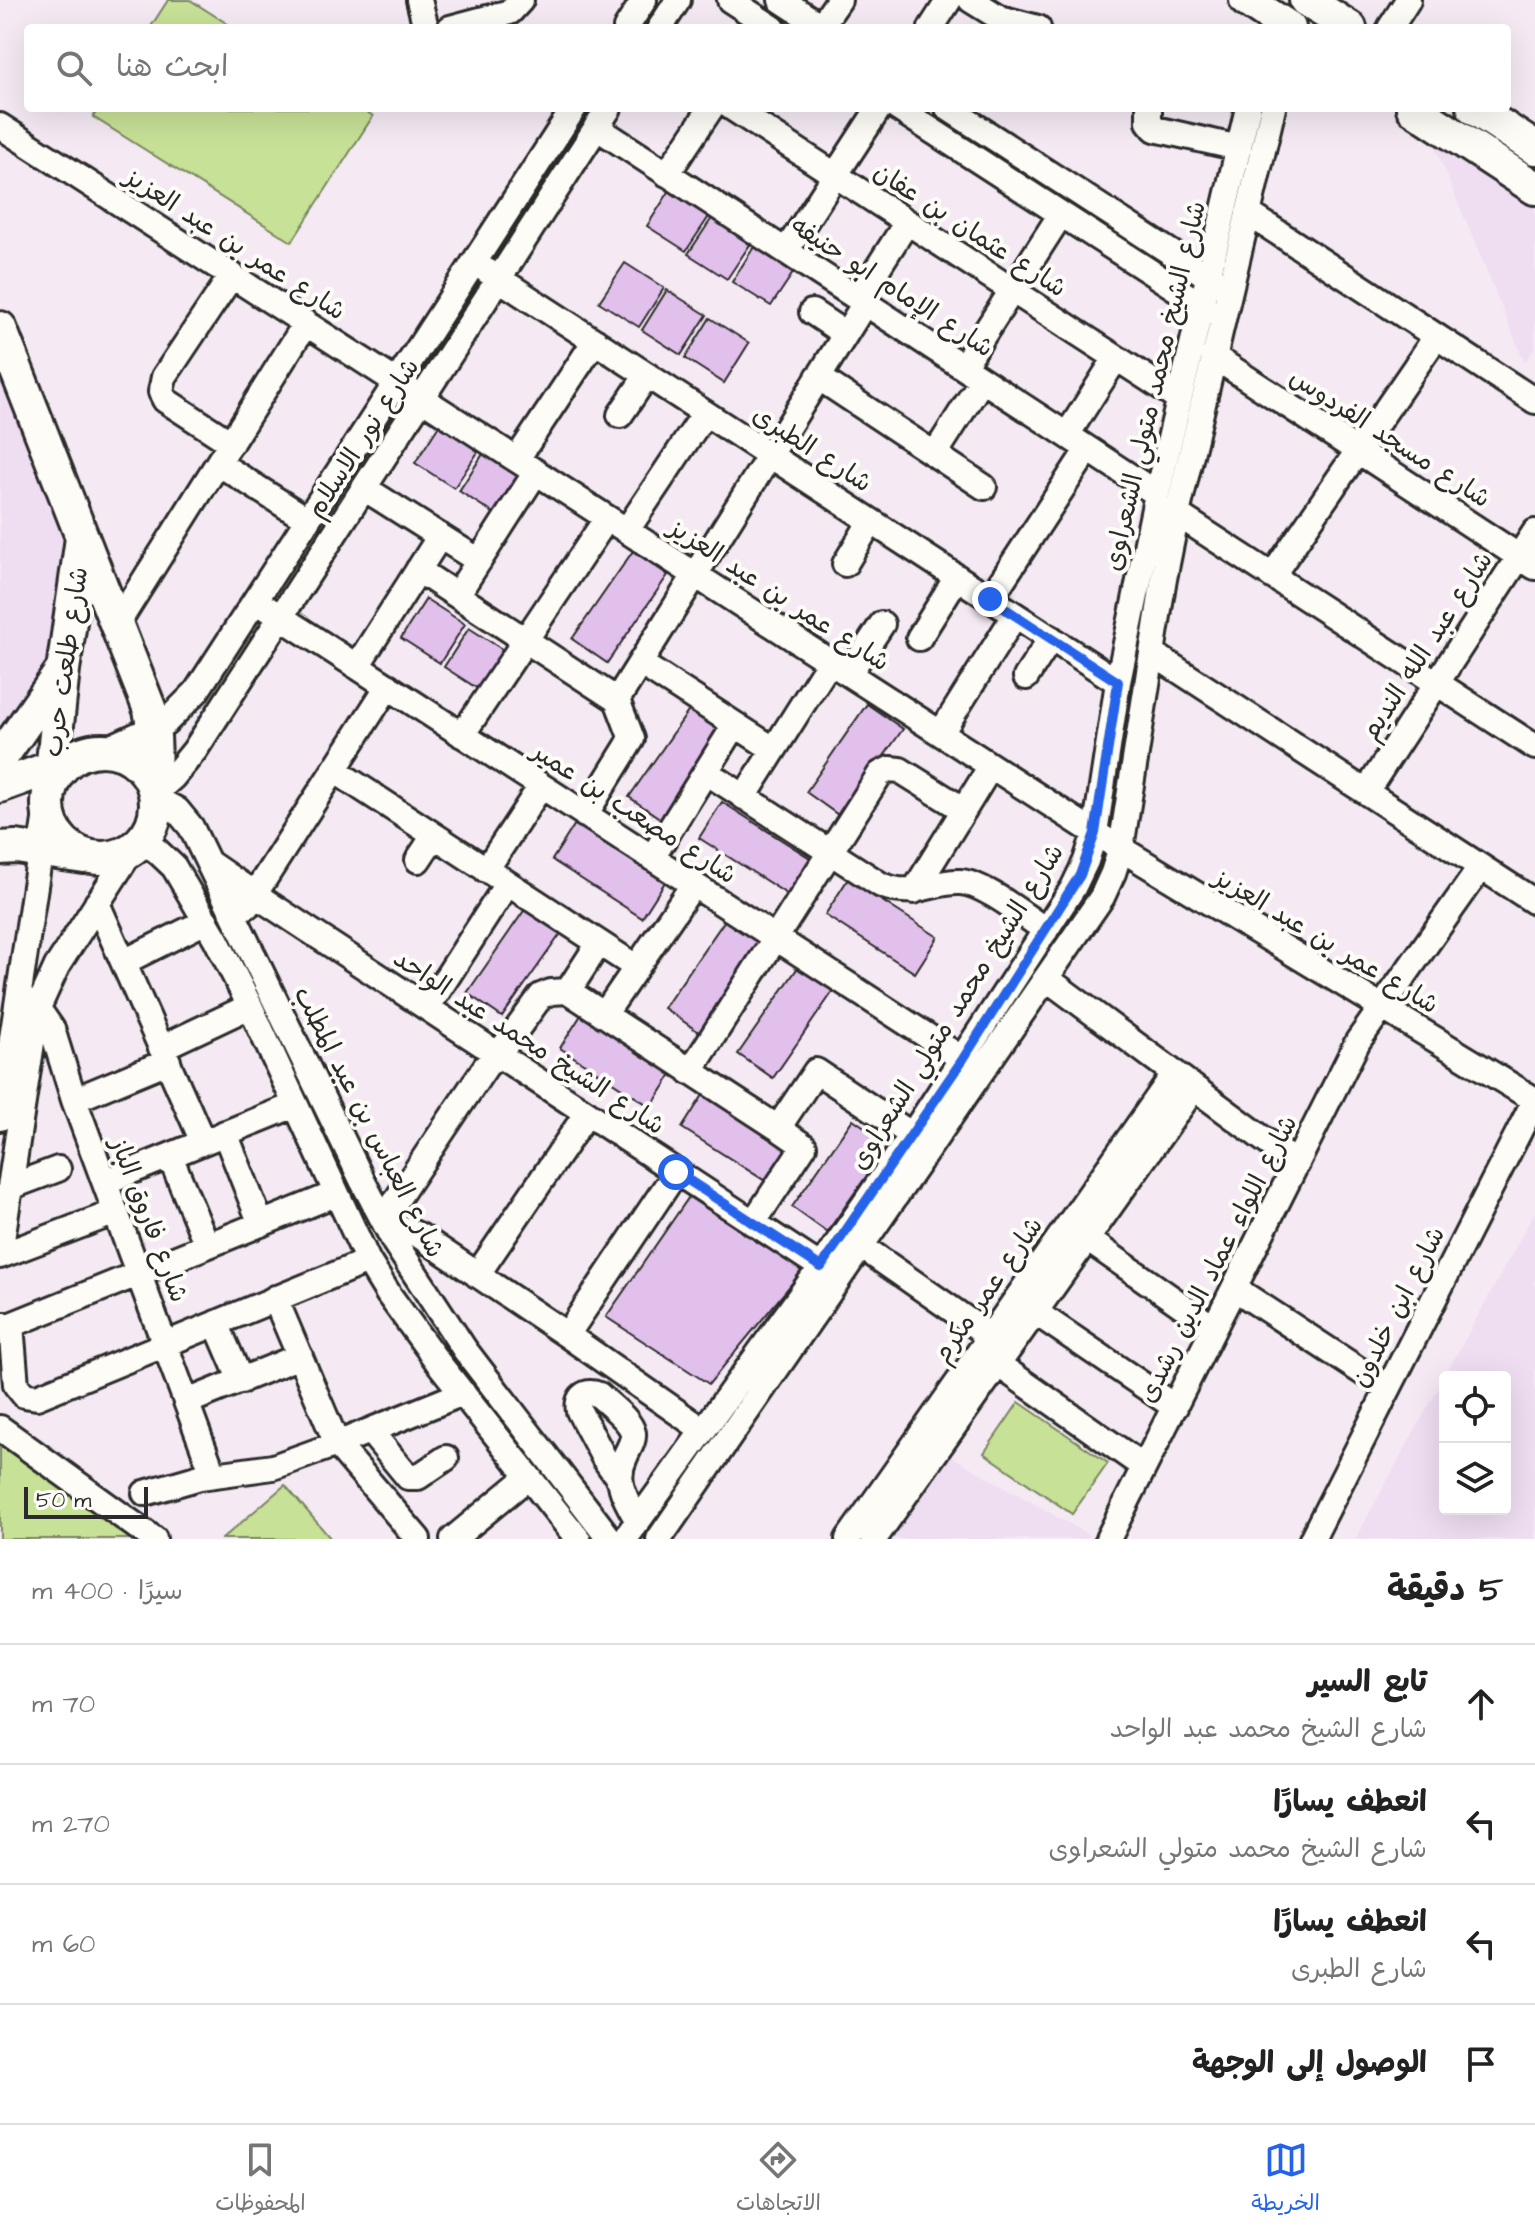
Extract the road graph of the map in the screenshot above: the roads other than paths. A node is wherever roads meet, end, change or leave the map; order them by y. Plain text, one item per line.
1 (419, 0) edge
2 (521, 0) edge
3 (644, 0) edge
4 (678, 0) edge
5 (730, 0) edge
6 (781, 0) edge
7 (839, 0) edge
8 (949, 0) edge
9 (971, 0) edge
10 (1298, 0) edge
11 (1306, 0) edge
12 (1408, 0) edge
13 (1273, 17) edge
14 (425, 24) edge
15 (465, 24) edge
16 (629, 24) edge
17 (663, 24) edge
18 (763, 24) edge
19 (818, 24) edge
20 (825, 24) edge
21 (934, 24) edge
22 (1023, 24) edge
23 (1344, 24) edge
24 (1393, 24) edge
25 (571, 112) edge
26 (708, 112) edge
27 (738, 112) edge
28 (876, 112) edge
29 (903, 112) edge
30 (954, 112) edge
31 (1149, 112) edge
32 (1247, 112) edge
33 (1273, 112) edge
34 (1419, 112) edge
35 (1480, 112) edge
36 (602, 118) edge
37 (0, 126) edge
38 (1239, 148) junction
39 (1535, 148) edge
40 (667, 174) junction
41 (835, 175) junction
42 (1535, 188) edge
43 (1248, 213) junction
44 (1061, 214) junction
45 (907, 222) junction
46 (786, 251) junction
47 (475, 263) junction
48 (232, 275) junction
49 (1208, 276) junction
50 (499, 278) junction
51 (1012, 290) junction
52 (1230, 291) junction
53 (861, 301) junction
54 (1201, 304) junction
55 (812, 312) dead end
56 (1223, 318) junction
57 (306, 323) junction
58 (1435, 327) junction
59 (0, 328) edge
60 (845, 334) junction
61 (595, 341) junction
62 (1213, 356) junction
63 (1116, 358) junction
64 (972, 373) junction
65 (647, 375) junction
66 (818, 377) junction
67 (397, 382) junction
68 (422, 398) junction
69 (1178, 398) junction
70 (1534, 398) edge
71 (705, 413) junction
72 (620, 415) dead end
73 (1067, 435) junction
74 (1088, 449) junction
75 (1358, 451) junction
76 (224, 453) junction
77 (935, 454) junction
78 (770, 455) junction
79 (527, 466) junction
80 (984, 487) dead end
81 (364, 488) junction
82 (1157, 494) junction
83 (1177, 514) junction
84 (308, 520) junction
85 (871, 521) junction
86 (617, 524) junction
87 (1535, 532) edge
88 (83, 535) junction
89 (440, 536) junction
90 (479, 561) junction
91 (1527, 562) edge
92 (845, 564) dead end
93 (418, 570) junction
94 (695, 575) junction
95 (1272, 576) junction
96 (957, 577) junction
97 (457, 595) junction
98 (990, 599) junction
99 (256, 601) junction
100 (1015, 615) junction
101 (281, 617) junction
102 (117, 624) junction
103 (882, 624) dead end
104 (919, 638) dead end
105 (1051, 638) junction
106 (526, 640) junction
107 (1152, 653) junction
108 (640, 663) junction
109 (357, 666) junction
110 (839, 668) junction
111 (63, 670) junction
112 (1026, 677) dead end
113 (1118, 682) junction
114 (1436, 683) junction
115 (388, 686) junction
116 (617, 700) junction
117 (735, 725) junction
118 (155, 728) junction
119 (941, 733) junction
120 (462, 735) junction
121 (1535, 747) edge
122 (773, 749) junction
123 (105, 750) junction
124 (0, 759) edge
125 (991, 766) junction
126 (334, 770) junction
127 (706, 772) junction
128 (54, 780) junction
129 (0, 786) edge
130 (541, 786) junction
131 (1366, 792) junction
132 (744, 797) junction
133 (170, 800) junction
134 (964, 810) junction
135 (585, 815) junction
136 (1095, 833) junction
137 (434, 836) junction
138 (136, 847) junction
139 (0, 848) edge
140 (1121, 848) junction
141 (40, 851) junction
142 (830, 852) junction
143 (94, 858) junction
144 (652, 858) junction
145 (418, 860) dead end
146 (207, 861) junction
147 (1481, 867) junction
148 (486, 870) junction
149 (507, 884) junction
150 (693, 885) junction
151 (914, 891) junction
152 (254, 894) junction
153 (1535, 902) edge
154 (97, 903) junction
155 (237, 924) junction
156 (211, 930) junction
157 (1046, 930) junction
158 (776, 938) junction
159 (599, 943) junction
160 (124, 962) junction
161 (636, 967) junction
162 (1046, 978) junction
163 (568, 991) junction
164 (28, 1003) junction
165 (250, 1006) junction
166 (1382, 1007) junction
167 (427, 1008) junction
168 (604, 1015) junction
169 (164, 1054) junction
170 (498, 1055) junction
171 (972, 1065) junction
172 (690, 1072) junction
173 (1184, 1081) junction
174 (74, 1100) junction
175 (1535, 1100) edge
176 (295, 1105) junction
177 (587, 1113) junction
178 (0, 1118) edge
179 (778, 1128) junction
180 (912, 1135) junction
181 (214, 1138) junction
182 (170, 1156) junction
183 (1297, 1164) junction
184 (58, 1169) dead end
185 (676, 1172) junction
186 (105, 1182) junction
187 (10, 1187) junction
188 (335, 1194) junction
189 (116, 1212) junction
190 (383, 1220) junction
191 (753, 1223) junction
192 (261, 1224) junction
193 (1087, 1239) junction
194 (207, 1245) junction
195 (861, 1246) junction
196 (0, 1254) edge
197 (368, 1261) junction
198 (821, 1267) junction
199 (139, 1273) junction
200 (477, 1275) junction
201 (1234, 1288) junction
202 (275, 1298) junction
203 (1035, 1312) junction
204 (216, 1323) junction
205 (5, 1325) edge
206 (1214, 1328) junction
207 (567, 1335) junction
208 (166, 1344) junction
209 (993, 1351) junction
210 (300, 1356) junction
211 (241, 1381) junction
212 (1388, 1389) junction
213 (463, 1393) junction
214 (187, 1402) junction
215 (1175, 1407) junction
216 (0, 1428) edge
217 (703, 1430) junction
218 (370, 1431) junction
219 (337, 1444) junction
220 (446, 1458) dead end
221 (1144, 1467) junction
222 (213, 1474) junction
223 (528, 1477) junction
224 (619, 1479) dead end
225 (145, 1493) dead end
226 (632, 1530) edge
227 (154, 1539) edge
228 (418, 1539) edge
229 (453, 1539) edge
230 (578, 1539) edge
231 (610, 1539) edge
232 (659, 1539) edge
233 (848, 1539) edge
234 (874, 1539) edge
235 (1108, 1539) edge
236 (1312, 1539) edge

1 - 14 street
2 - 15 street
3 - 16 street
4 - 17 street
5 - 18 street
6 - 19 street
7 - 20 street
8 - 21 street
9 - 22 street
10 - 13 street
11 - 23 main road
12 - 24 street
25 - 47 street, شارع نور الاسلام
26 - 40 street
27 - 41 street, شارع عثمان بن عفان
28 - 41 street
29 - 44 street
30 - 49 street
31 - 38 street
32 - 38 street, شارع الشيخ محمد متولي الشعراوى
33 - 43 street, شارع الشيخ محمد متولي الشعراوى
34 - 42 main road
35 - 39 main road
36 - 40 street, شارع الإمام ابو حنيفه
36 - 50 street, شارع نور الاسلام
37 - 48 street, شارع عمر بن عبد العزيز
38 - 49 street, شارع الشيخ محمد متولي الشعراوى
40 - 46 street, شارع الإمام ابو حنيفه
41 - 45 street, شارع عثمان بن عفان
41 - 46 street
43 - 52 street, شارع الشيخ محمد متولي الشعراوى
43 - 58 street
44 - 51 street
44 - 54 street
45 - 51 street, شارع عثمان بن عفان
45 - 53 street
46 - 53 street, شارع الإمام ابو حنيفه
47 - 50 street, شارع الطبرى
47 - 67 street, شارع نور الاسلام
48 - 57 street, شارع عمر بن عبد العزيز
48 - 76 street
49 - 52 street
49 - 54 street, شارع الشيخ محمد متولي الشعراوى
50 - 61 street, شارع الطبرى
50 - 68 street, شارع نور الاسلام
51 - 63 street, شارع عثمان بن عفان
51 - 64 street
52 - 56 street, شارع الشيخ محمد متولي الشعراوى
53 - 60 street
53 - 64 street, شارع الإمام ابو حنيفه
54 - 56 street
54 - 69 street, شارع الشيخ محمد متولي الشعراوى
55 - 60 street
56 - 62 street, شارع الشيخ محمد متولي الشعراوى
57 - 67 street, شارع عمر بن عبد العزيز
57 - 76 street
58 - 70 street
58 - 75 street
59 - 88 main road, شارع طلعت حرب
60 - 66 street
61 - 65 street, شارع الطبرى
61 - 79 street
62 - 75 street, شارع مسجد الفردوس
62 - 83 street, شارع الشيخ محمد متولي الشعراوى
63 - 69 street, شارع عثمان بن عفان
63 - 73 street
64 - 73 street, شارع الإمام ابو حنيفه
64 - 77 street
65 - 71 street, شارع الطبرى
65 - 72 street
66 - 77 street
66 - 78 street
67 - 68 street, شارع عمر بن عبد العزيز
67 - 84 street, شارع نور الاسلام
68 - 79 street, شارع عمر بن عبد العزيز
68 - 81 street, شارع نور الاسلام
69 - 82 street, شارع الشيخ محمد متولي الشعراوى
71 - 78 street, شارع الطبرى
71 - 86 street
73 - 74 street, شارع الإمام ابو حنيفه
74 - 82 street, شارع الإمام ابو حنيفه
74 - 98 street
75 - 91 street, شارع مسجد الفردوس
75 - 95 street
76 - 84 street
76 - 102 street
77 - 80 street
78 - 85 street, شارع الطبرى
78 - 94 street
79 - 86 street, شارع عمر بن عبد العزيز
79 - 90 street
81 - 89 street
81 - 101 street, شارع نور الاسلام
82 - 113 street, شارع الشيخ محمد متولي الشعراوى
83 - 95 street
83 - 107 street, شارع الشيخ محمد متولي الشعراوى
84 - 99 street, شارع نور الاسلام
85 - 92 street
85 - 96 street, شارع الطبرى
86 - 94 street, شارع عمر بن عبد العزيز
86 - 106 street
87 - 91 street, شارع عبد الله النديم
88 - 102 main road, شارع طلعت حرب
88 - 111 main road, شارع طلعت حرب
89 - 90 street
89 - 93 street
90 - 97 street
91 - 114 street, شارع عبد الله النديم
93 - 97 street
93 - 109 street
94 - 108 street
94 - 110 street, شارع عمر بن عبد العزيز
95 - 114 street
96 - 98 street, شارع الطبرى
96 - 104 street
97 - 106 street
98 - 100 street, شارع الطبرى
99 - 101 street, شارع مصعب بن عمير
99 - 118 street, شارع نور الاسلام
100 - 105 street, شارع الطبرى
100 - 119 street
101 - 109 street, شارع مصعب بن عمير
101 - 133 street, شارع نور الاسلام
102 - 118 main road, شارع طلعت حرب
103 - 110 street
105 - 112 street
105 - 113 street, شارع الطبرى
106 - 116 street
106 - 120 street
107 - 131 street
107 - 140 street, شارع الشيخ محمد متولي الشعراوى
108 - 116 street
108 - 117 street
109 - 115 street, شارع مصعب بن عمير
110 - 119 street, شارع عمر بن عبد العزيز
110 - 122 street
111 - 124 main road
111 - 128 main road, شارع طلعت حرب
113 - 136 street, شارع الشيخ محمد متولي الشعراوى
114 - 121 street
114 - 131 street, شارع عبد الله النديم
115 - 120 street, شارع مصعب بن عمير
115 - 126 street
116 - 135 street
117 - 122 street
117 - 127 street
118 - 123 street, شارع نور الاسلام
118 - 133 main road, شارع طلعت حرب
119 - 125 street, شارع عمر بن عبد العزيز
120 - 130 street, شارع مصعب بن عمير
122 - 132 street
123 - 128 main road
123 - 133 main road
125 - 134 street
125 - 136 street, شارع عمر بن عبد العزيز
126 - 137 street
126 - 152 street
127 - 132 street
127 - 144 street
128 - 129 main road
128 - 141 street
128 - 143 main road
130 - 135 street, شارع مصعب بن عمير
130 - 148 street
131 - 147 street
132 - 142 street
133 - 138 main road
133 - 146 street, شارع العباس بن عبد المطلب
134 - 142 street
134 - 151 street
135 - 144 street, شارع مصعب بن عمير
136 - 140 street, شارع عمر بن عبد العزيز
136 - 157 street, شارع الشيخ محمد متولي الشعراوى
137 - 145 street
137 - 148 street
138 - 143 main road
138 - 154 street
138 - 156 street, شارع العباس بن عبد المطلب
139 - 141 main road
140 - 162 street, شارع الشيخ محمد متولي الشعراوى
140 - 166 street, شارع عمر بن عبد العزيز
141 - 143 main road
141 - 164 street
142 - 151 street
142 - 158 street
144 - 150 street, شارع مصعب بن عمير
146 - 152 street, شارع الشيخ محمد عبد الواحد
146 - 155 street, شارع العباس بن عبد المطلب
147 - 153 street
147 - 166 street, شارع اللواء عماد الدين رشدى
148 - 149 street
149 - 159 street
149 - 167 street
150 - 158 street, شارع مصعب بن عمير
150 - 161 street
151 - 157 street
152 - 155 street
152 - 167 street, شارع الشيخ محمد عبد الواحد
154 - 160 street
154 - 164 street
155 - 156 street
155 - 190 street, شارع العباس بن عبد المطلب
156 - 160 street
156 - 165 street, شارع العباس بن عبد المطلب
157 - 171 street, شارع الشيخ محمد متولي الشعراوى
158 - 171 street, شارع مصعب بن عمير
158 - 172 street
159 - 161 street
159 - 163 street
160 - 169 street
161 - 168 street
162 - 171 street, شارع الشيخ محمد متولي الشعراوى
162 - 173 street
163 - 168 street
163 - 170 street
164 - 174 street, شارع فاروق الباز
164 - 178 street
164 - 187 street
165 - 169 street
165 - 176 street, شارع العباس بن عبد المطلب
166 - 175 street, شارع عمر بن عبد العزيز
166 - 183 street, شارع اللواء عماد الدين رشدى
167 - 170 street, شارع الشيخ محمد عبد الواحد
168 - 172 street
169 - 174 street
169 - 181 street
170 - 177 street, شارع الشيخ محمد عبد الواحد
170 - 190 street
171 - 180 street, شارع الشيخ محمد متولي الشعراوى
171 - 195 street, شارع الشيخ محمد متولي الشعراوى
172 - 179 street
173 - 183 street
173 - 193 street, شارع عمر مكرم
173 - 209 street, شارع عمر مكرم
174 - 186 street, شارع فاروق الباز
175 - 212 street, شارع ابن خلدون
176 - 181 street
176 - 188 street, شارع العباس بن عبد المطلب
177 - 185 street, شارع الشيخ محمد عبد الواحد
177 - 200 street
179 - 180 street
179 - 191 street
180 - 198 street, شارع الشيخ محمد متولي الشعراوى
181 - 182 street
181 - 192 street
182 - 186 street
182 - 194 street
183 - 201 street, شارع اللواء عماد الدين رشدى
184 - 187 street
185 - 191 street, شارع الشيخ محمد عبد الواحد
185 - 207 street
186 - 189 street, شارع فاروق الباز
187 - 196 street
188 - 192 street
188 - 197 street, شارع العباس بن عبد المطلب
189 - 196 street
189 - 199 street, شارع فاروق الباز
190 - 200 street
190 - 231 street, شارع العباس بن عبد المطلب
191 - 198 street, شارع الشيخ محمد عبد الواحد
192 - 194 street
193 - 203 street, شارع عمر مكرم
193 - 206 street
194 - 199 street
195 - 209 street
195 - 232 street, شارع الشيخ محمد متولي الشعراوى
197 - 202 street
197 - 213 street, شارع العباس بن عبد المطلب
198 - 217 street, شارع الشيخ محمد متولي الشعراوى
199 - 205 street
199 - 208 street, شارع فاروق الباز
200 - 207 street
201 - 206 street, شارع اللواء عماد الدين رشدى
201 - 212 street
202 - 204 street
202 - 210 street
203 - 209 street, شارع عمر مكرم
203 - 215 street
204 - 208 street
204 - 211 street
205 - 208 street
206 - 215 street, شارع اللواء عماد الدين رشدى
207 - 217 street
208 - 214 street, شارع فاروق الباز
209 - 221 street
209 - 233 street, شارع عمر مكرم
209 - 234 street, شارع عمر مكرم
210 - 211 street
210 - 219 street
211 - 214 street
212 - 236 street, شارع ابن خلدون
213 - 218 street
213 - 223 street, شارع العباس بن عبد المطلب
214 - 222 street, شارع فاروق الباز
215 - 221 street, شارع اللواء عماد الدين رشدى
216 - 227 street
217 - 226 street, شارع الشيخ محمد متولي الشعراوى
218 - 219 street
218 - 220 street
219 - 222 street
219 - 228 street
221 - 235 street, شارع اللواء عماد الدين رشدى
222 - 225 street
223 - 229 street
223 - 230 street, شارع العباس بن عبد المطلب
224 - 226 street

